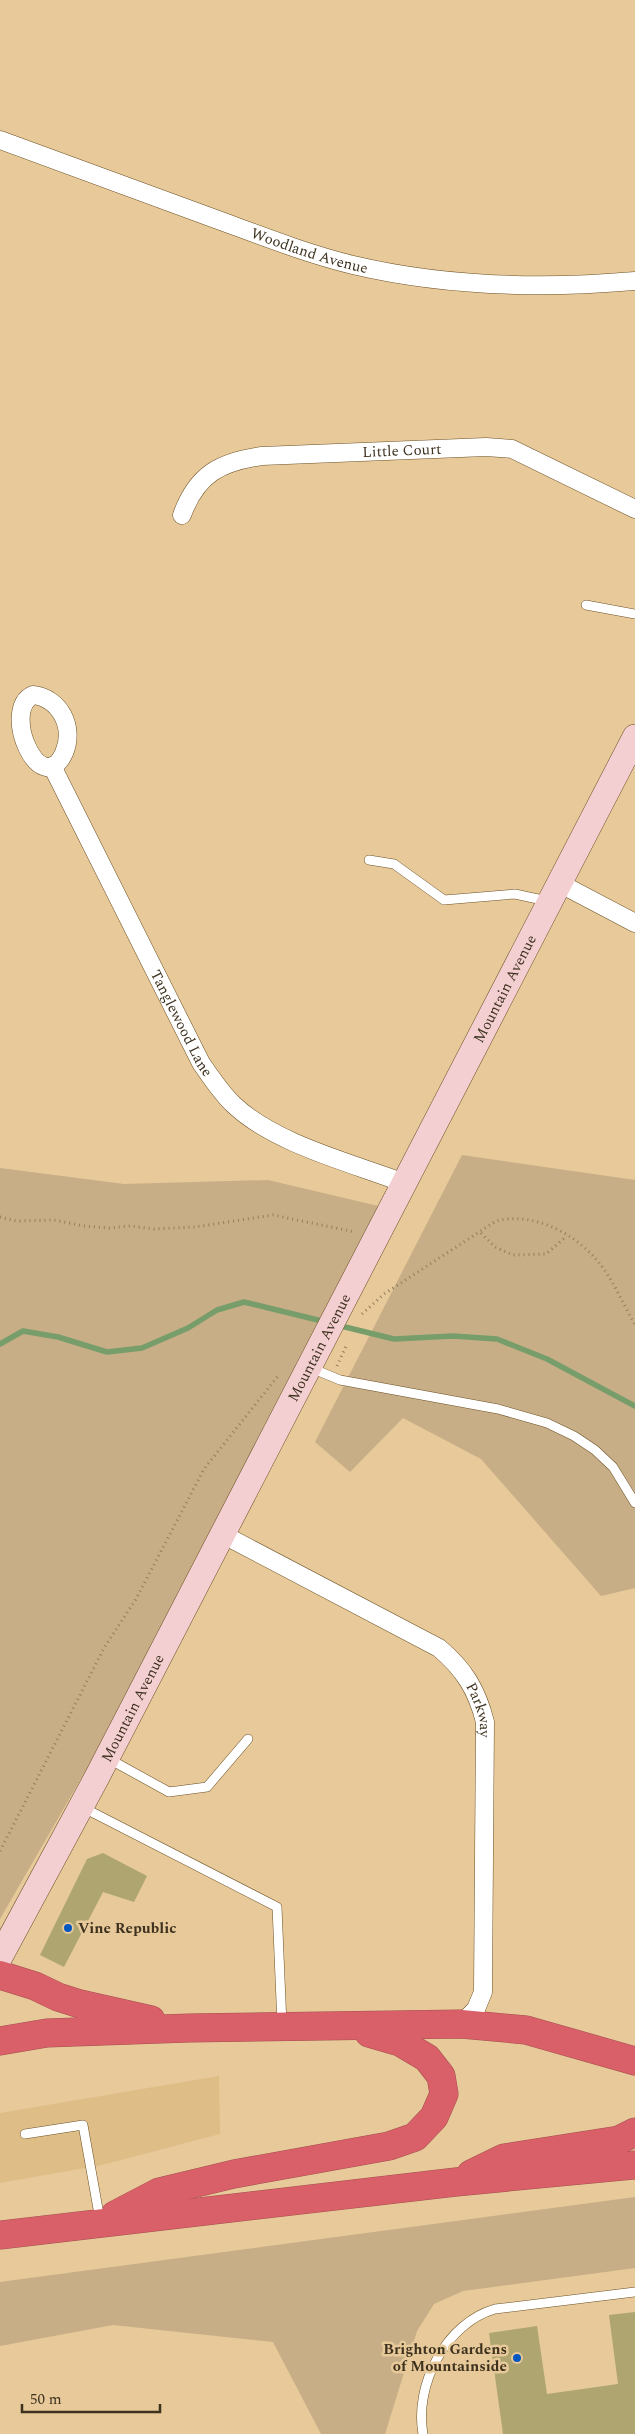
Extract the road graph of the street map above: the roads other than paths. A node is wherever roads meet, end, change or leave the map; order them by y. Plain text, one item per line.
1 (0, 140) edge
2 (635, 281) edge
3 (635, 510) edge
4 (182, 515) dead end
5 (586, 605) dead end
6 (635, 614) edge
7 (635, 737) edge
8 (52, 766) dead end
9 (369, 860) dead end
10 (555, 892) junction
11 (635, 923) edge
12 (404, 1182) junction
13 (314, 1357) junction
14 (635, 1503) edge
15 (222, 1534) junction
16 (248, 1738) dead end
17 (106, 1758) junction
18 (81, 1807) junction
19 (0, 1956) edge
20 (0, 1975) edge
21 (461, 2024) junction
22 (338, 2027) junction
23 (190, 2028) junction
24 (282, 2028) junction
25 (0, 2041) edge
26 (628, 2062) edge
27 (635, 2132) edge
28 (25, 2134) dead end
29 (635, 2165) edge
30 (456, 2182) junction
31 (100, 2223) junction
32 (0, 2235) edge
33 (635, 2292) edge
34 (423, 2434) edge

1 - 2 street, Woodland Avenue
3 - 4 street, Little Court
5 - 6 lane
7 - 10 street, Mountain Avenue
8 - 12 street, Tanglewood Lane
9 - 10 lane
10 - 11 street
10 - 12 street, Mountain Avenue
12 - 13 street, Mountain Avenue
13 - 14 lane
13 - 15 street, Mountain Avenue
15 - 17 street, Mountain Avenue
15 - 21 street, Parkway
16 - 17 lane
17 - 18 street, Mountain Avenue
18 - 19 street, Mountain Avenue
18 - 24 lane
20 - 23 highway
21 - 22 highway
21 - 26 highway
22 - 24 highway
22 - 31 highway
23 - 24 highway
23 - 25 highway
27 - 30 highway
28 - 31 lane
29 - 30 highway
30 - 31 highway
31 - 32 highway
33 - 34 lane

